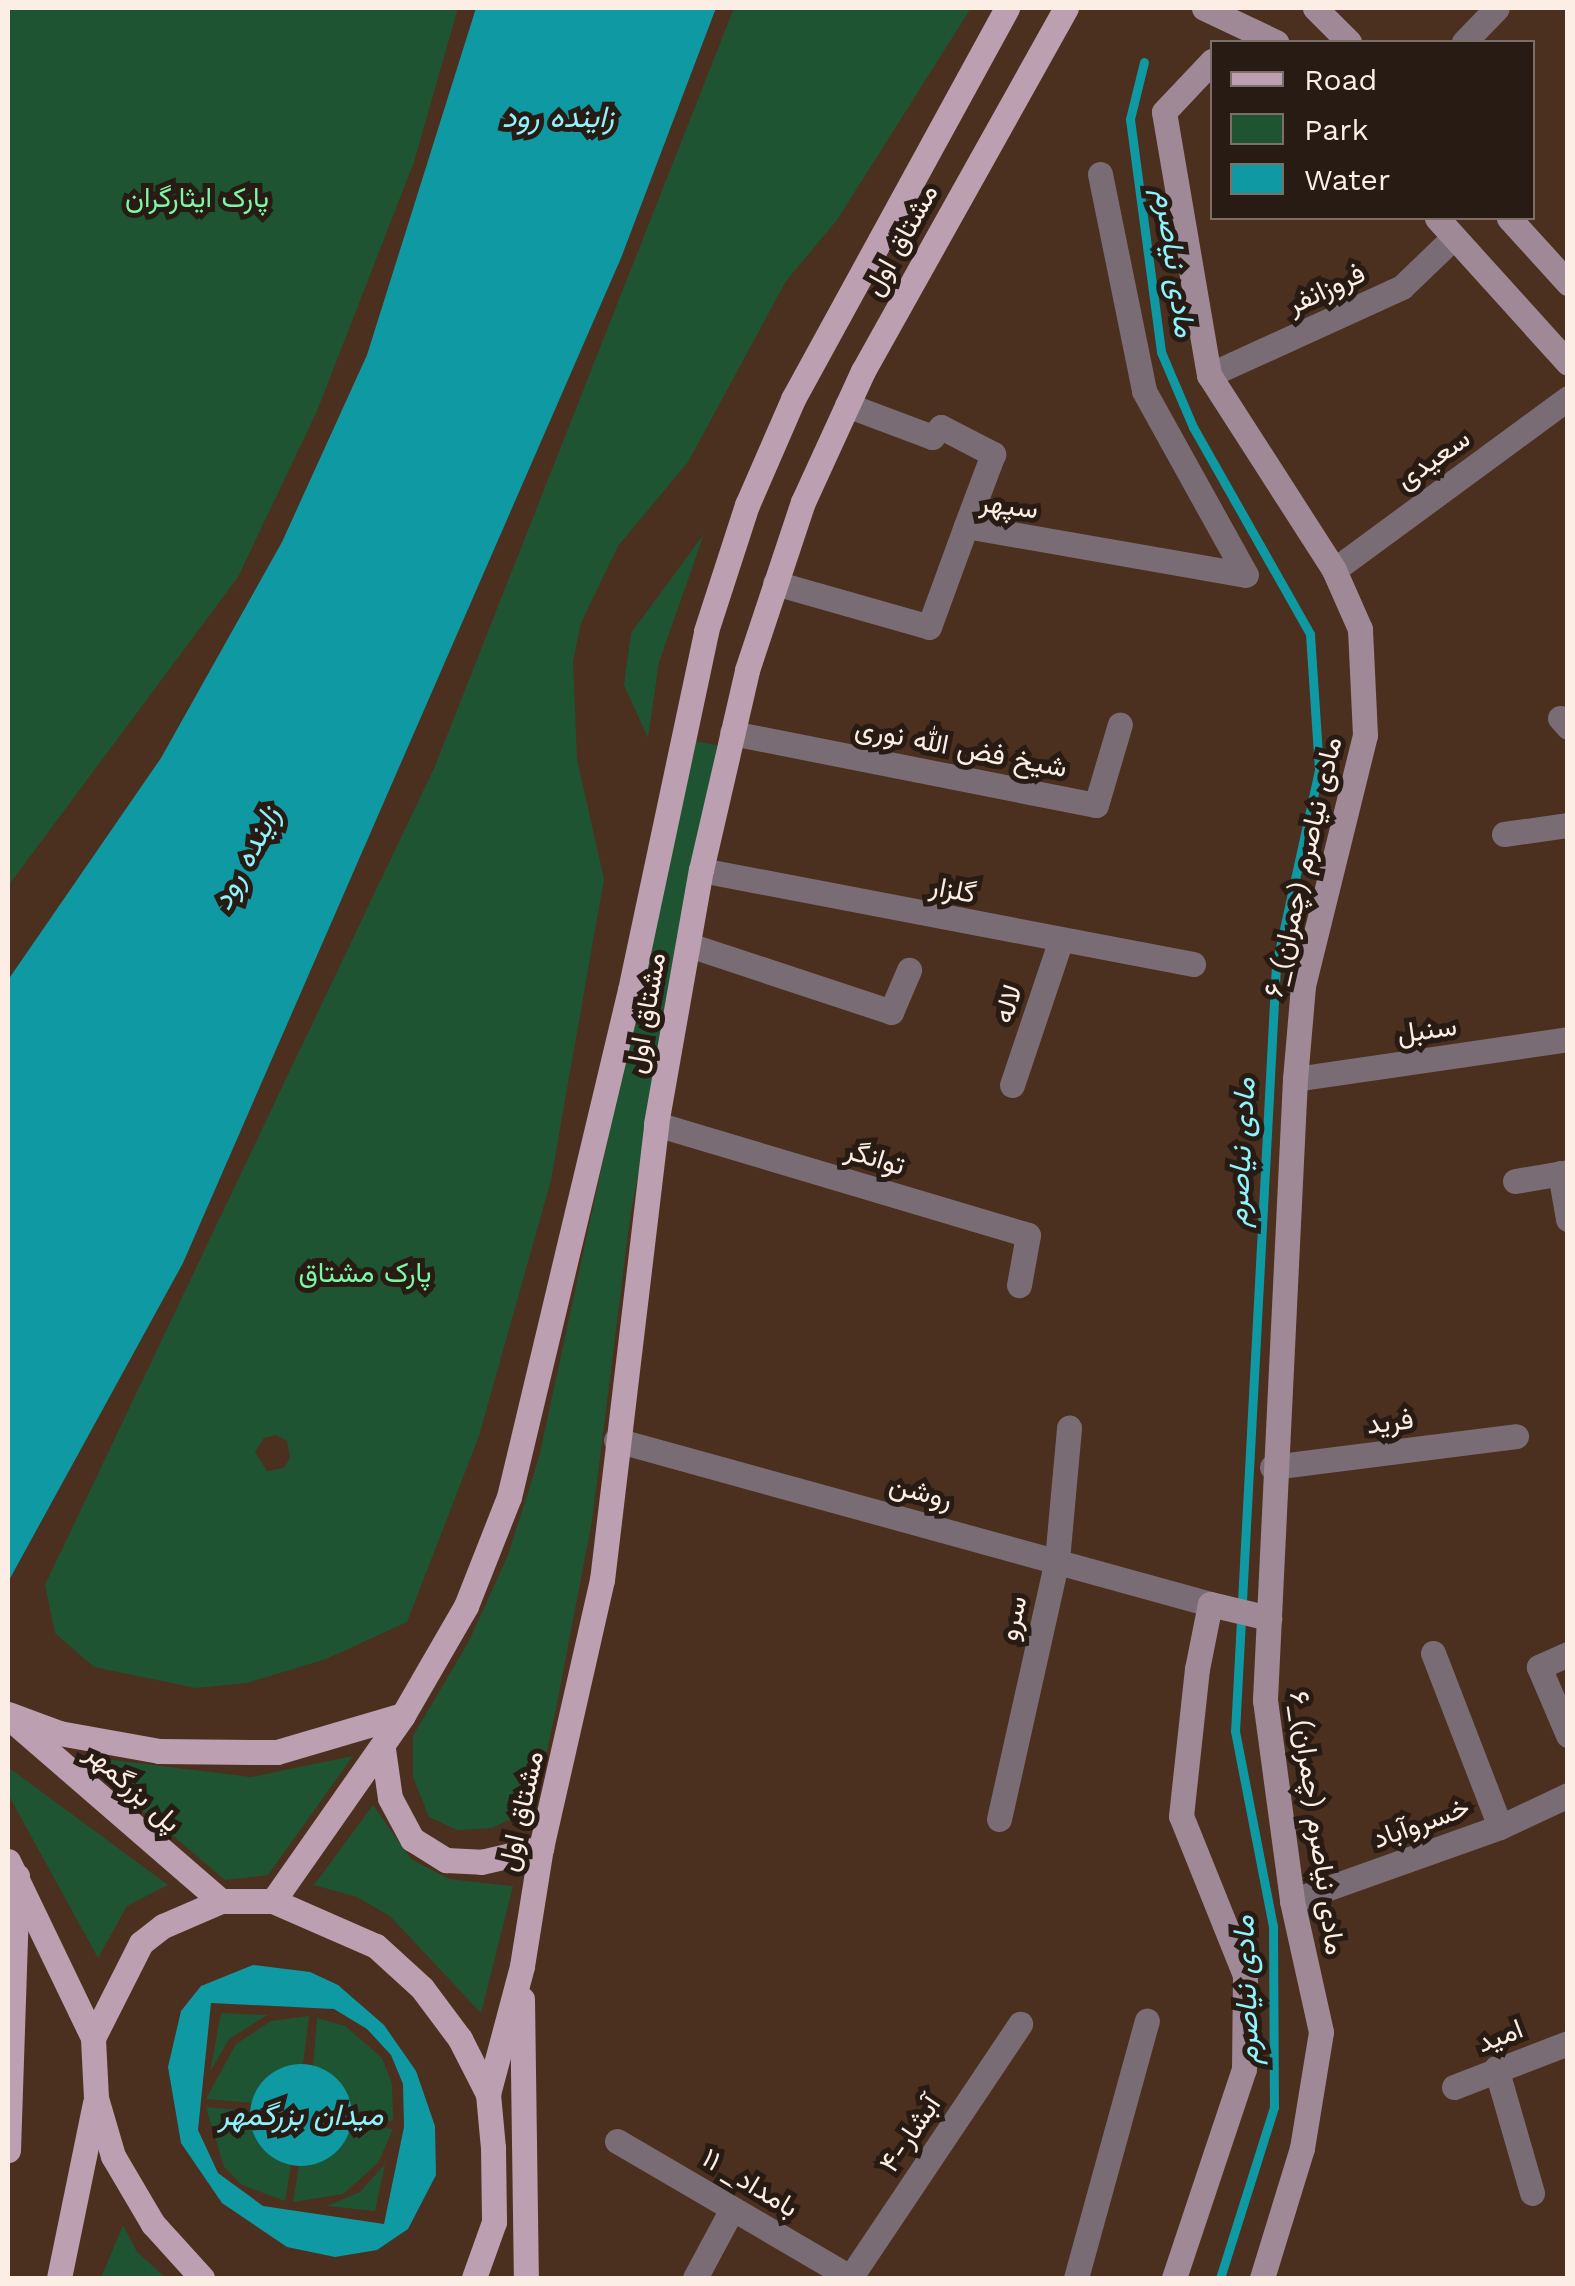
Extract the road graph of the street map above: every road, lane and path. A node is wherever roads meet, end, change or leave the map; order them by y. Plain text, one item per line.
1 (1006, 8) edge
2 (1066, 8) edge
3 (1204, 8) edge
4 (1314, 8) edge
5 (1498, 8) edge
6 (1271, 40) edge
7 (1347, 40) edge
8 (1466, 40) edge
9 (1210, 63) edge
10 (1100, 174) dead end
11 (1511, 220) edge
12 (1445, 227) edge
13 (1567, 280) edge
14 (1568, 363) edge
15 (1209, 376) junction
16 (1568, 398) edge
17 (847, 405) junction
18 (966, 526) junction
19 (1334, 570) junction
20 (776, 583) junction
21 (1120, 724) dead end
22 (732, 734) junction
23 (1568, 824) edge
24 (1504, 834) dead end
25 (701, 870) junction
26 (1060, 942) junction
27 (689, 945) junction
28 (1193, 964) dead end
29 (908, 970) dead end
30 (1568, 1039) edge
31 (1295, 1080) junction
32 (1012, 1085) dead end
33 (656, 1124) junction
34 (1564, 1173) edge
35 (1515, 1181) dead end
36 (1568, 1220) edge
37 (1020, 1285) dead end
38 (1068, 1428) dead end
39 (1516, 1436) dead end
40 (616, 1440) junction
41 (1272, 1468) junction
42 (1057, 1560) junction
43 (1210, 1604) junction
44 (1269, 1618) junction
45 (1434, 1653) dead end
46 (1568, 1654) edge
47 (8, 1715) edge
48 (403, 1716) junction
49 (1568, 1735) edge
50 (383, 1749) junction
51 (1568, 1794) edge
52 (999, 1819) dead end
53 (1500, 1826) junction
54 (541, 1848) junction
55 (12, 1868) edge
56 (273, 1901) junction
57 (1292, 1901) junction
58 (221, 1902) junction
59 (522, 1966) junction
60 (1147, 2021) dead end
61 (1020, 2024) dead end
62 (94, 2038) junction
63 (1568, 2043) edge
64 (1496, 2068) junction
65 (1454, 2087) dead end
66 (488, 2094) junction
67 (96, 2098) junction
68 (617, 2141) dead end
69 (8, 2150) edge
70 (494, 2183) junction
71 (1532, 2192) dead end
72 (732, 2209) junction
73 (59, 2278) edge
74 (202, 2278) edge
75 (474, 2278) edge
76 (525, 2278) edge
77 (694, 2278) edge
78 (850, 2278) edge
79 (1076, 2278) edge
80 (1174, 2278) edge
81 (1262, 2278) edge

1 - 48 main road, مشتاق اول
2 - 17 main road, مشتاق اول
3 - 6 street
4 - 7 street
5 - 8 street
9 - 15 street, ۶_مادی نیاصرم (چمران)
10 - 18 street, سپهر
11 - 13 street
12 - 14 street
12 - 15 street, فروزانفر
15 - 19 street, ۶_مادی نیاصرم (چمران)
16 - 19 street, سعیدی
17 - 18 street
17 - 20 main road, مشتاق اول
18 - 20 street, سپهر
19 - 31 street, ۶_مادی نیاصرم (چمران)
20 - 22 main road, مشتاق اول
21 - 22 street, شیخ فض الله نوری
22 - 25 main road, مشتاق اول
23 - 24 street
25 - 26 street, گلزار
25 - 27 main road, مشتاق اول
26 - 28 street, گلزار
26 - 32 street, لاله
27 - 29 street
27 - 33 main road, مشتاق اول
30 - 31 street, سنبل
31 - 41 street, ۶_مادی نیاصرم (چمران)
33 - 37 street, توانگر
33 - 40 main road, مشتاق اول
34 - 35 street
34 - 36 street
38 - 42 street, سرو
39 - 41 street, فرید
40 - 42 street, روشن
40 - 54 main road, مشتاق اول
41 - 44 street, ۶_مادی نیاصرم (چمران)
42 - 43 street, روشن
42 - 52 street, سرو
43 - 44 street
43 - 80 street
44 - 57 street, ۶_مادی نیاصرم (چمران)
45 - 53 street
46 - 49 street
47 - 48 main road
47 - 58 main road, پل بزرگمهر
48 - 50 main road, مشتاق اول
50 - 54 main road
50 - 56 main road, مشتاق اول
51 - 53 street, خسروآباد
53 - 57 street, خسروآباد
54 - 59 main road, مشتاق اول
55 - 62 main road
55 - 69 main road
56 - 58 main road
56 - 66 main road
57 - 81 street, ۶_مادی نیاصرم (چمران)
58 - 62 main road
59 - 66 main road, مشتاق اول
59 - 76 main road
60 - 79 street
61 - 78 street, ۴-آبشار
62 - 67 main road
63 - 64 street, امید
64 - 65 street, امید
64 - 71 street
66 - 70 main road
67 - 73 main road
67 - 74 main road
68 - 72 street, ۱۱ _بامداد
70 - 75 main road
70 - 76 main road
72 - 77 street
72 - 78 street, ۱۱ _بامداد

